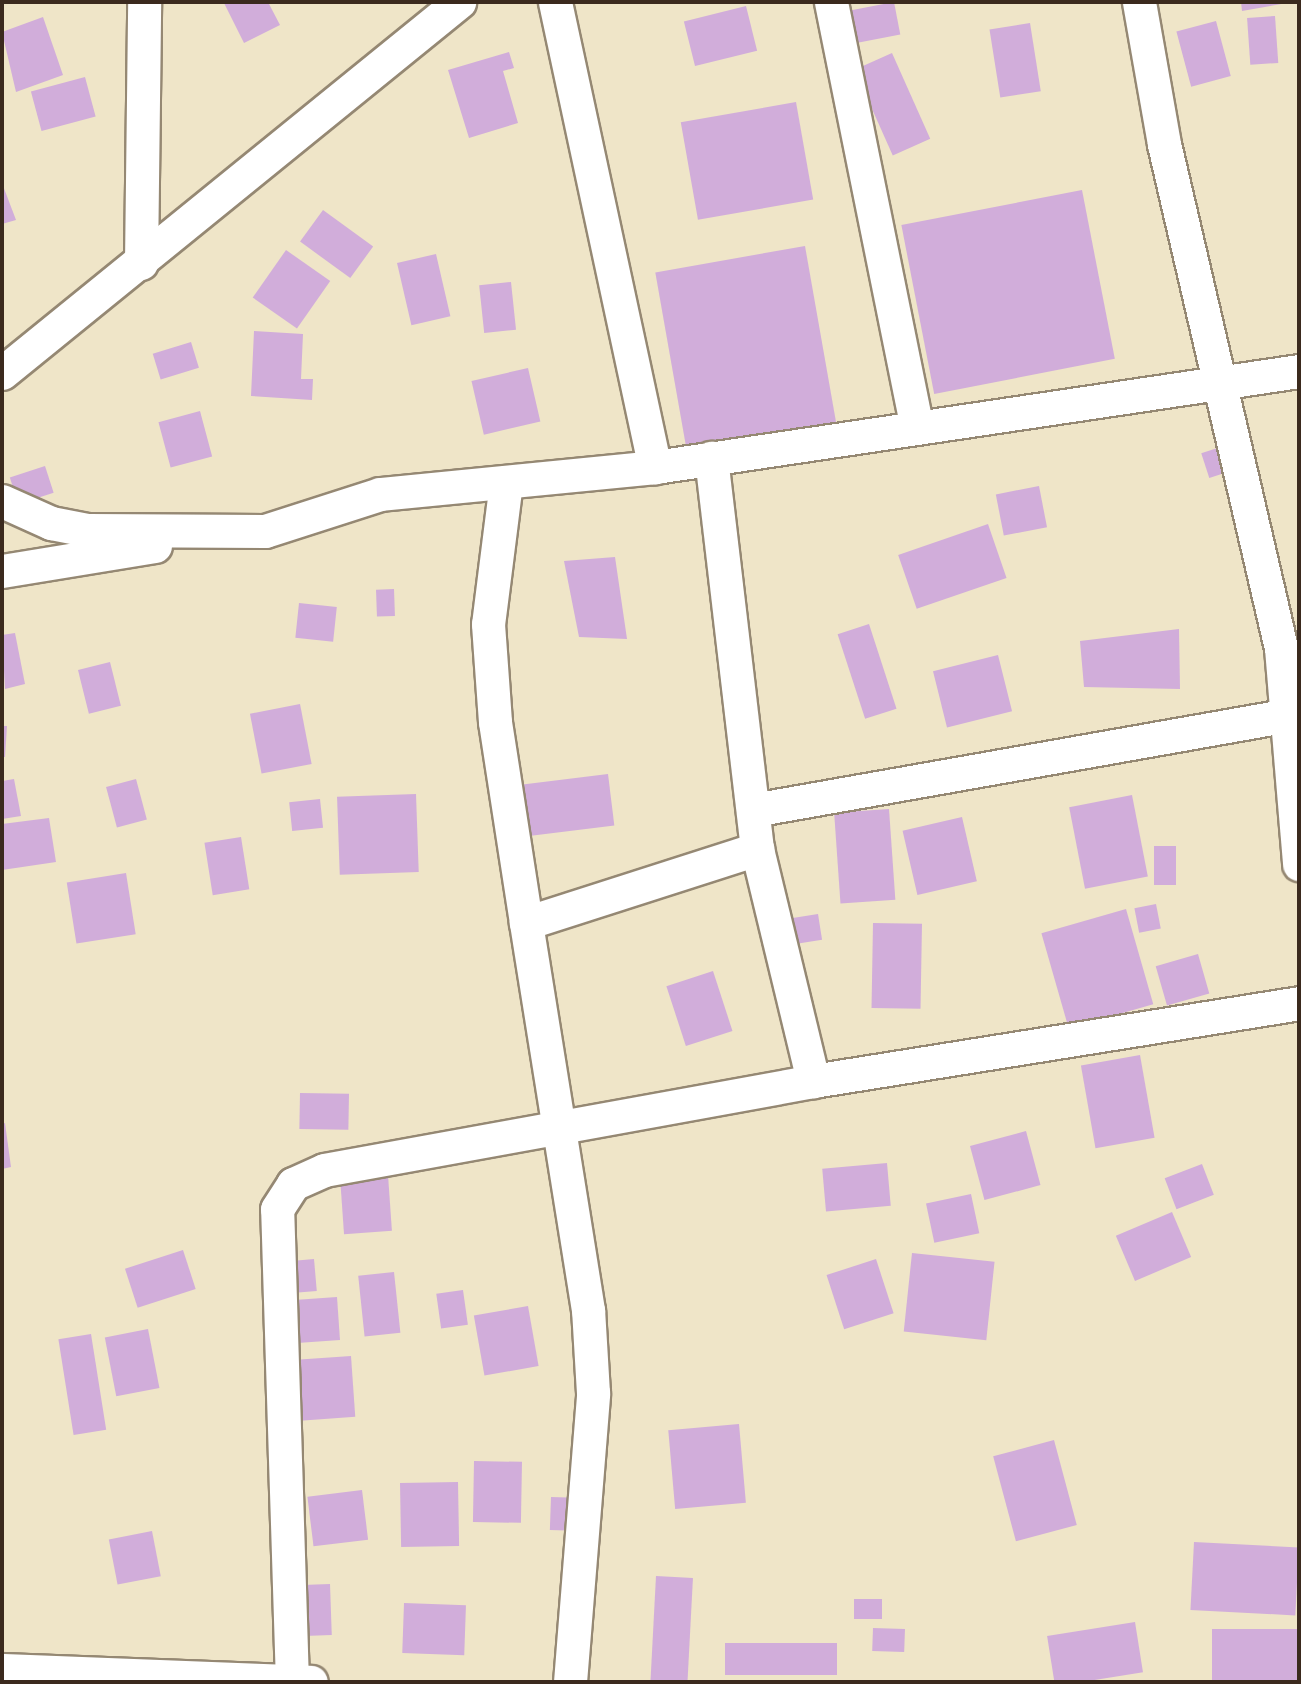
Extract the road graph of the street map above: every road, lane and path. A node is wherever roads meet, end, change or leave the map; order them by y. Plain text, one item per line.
1 (144, 2) edge
2 (459, 2) edge
3 (555, 2) edge
4 (831, 2) edge
5 (1139, 2) edge
6 (426, 15) edge
7 (141, 263) junction
8 (1299, 371) edge
9 (2, 373) edge
10 (1217, 379) junction
11 (916, 425) junction
12 (711, 458) junction
13 (655, 467) junction
14 (506, 482) junction
15 (2, 501) edge
16 (265, 530) junction
17 (2, 571) edge
18 (1289, 715) junction
19 (753, 810) junction
20 (757, 849) junction
21 (1299, 864) edge
22 (526, 923) junction
23 (1299, 1003) edge
24 (813, 1082) junction
25 (561, 1128) junction
26 (2, 1670) edge
27 (292, 1682) edge
28 (311, 1682) edge
29 (570, 1682) edge

1 - 7 street
2 - 6 street
3 - 13 street
4 - 11 street
5 - 10 street
6 - 7 street
7 - 9 street
8 - 10 street
10 - 11 street
10 - 18 street
11 - 12 street
12 - 13 street
12 - 19 street
13 - 14 street
14 - 16 street
14 - 22 street
15 - 16 street
16 - 17 street
18 - 19 street
18 - 21 street
19 - 20 street
20 - 22 street
20 - 24 street
22 - 25 street
23 - 24 street
24 - 25 street
25 - 27 street
25 - 29 street
26 - 27 street
27 - 28 street

